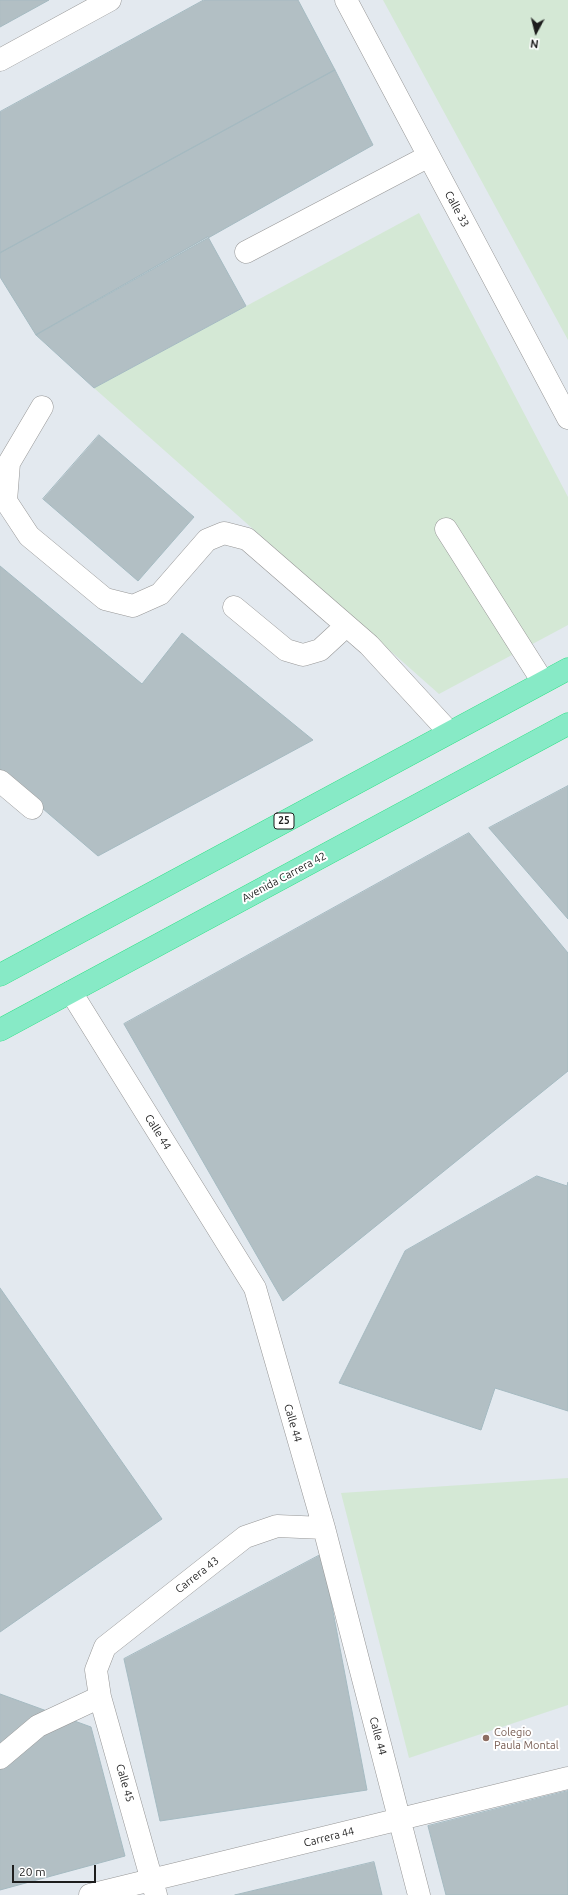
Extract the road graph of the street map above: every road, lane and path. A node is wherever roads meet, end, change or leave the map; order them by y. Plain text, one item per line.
1 (110, 0) edge
2 (346, 0) edge
3 (0, 60) edge
4 (429, 156) junction
5 (246, 252) dead end
6 (42, 407) dead end
7 (568, 418) edge
8 (446, 529) dead end
9 (234, 607) dead end
10 (346, 626) junction
11 (568, 669) edge
12 (543, 682) junction
13 (568, 724) edge
14 (449, 732) junction
15 (0, 781) edge
16 (32, 808) dead end
17 (0, 975) edge
18 (71, 992) junction
19 (0, 1030) edge
20 (324, 1528) junction
21 (96, 1670) joint
22 (100, 1697) junction
23 (0, 1758) edge
24 (568, 1778) edge
25 (400, 1819) junction
26 (154, 1887) edge
27 (90, 1895) edge
28 (419, 1895) edge

1 - 3 street
2 - 4 street, Calle 33
4 - 5 street
4 - 7 street, Calle 33
6 - 10 street
8 - 12 street
9 - 10 street
10 - 14 street
11 - 12 highway, 25
12 - 14 highway, 25
13 - 18 highway, Avenida Carrera 42
14 - 17 highway, 25
15 - 16 street
18 - 19 highway, Avenida Carrera 42
18 - 20 street, Calle 44
20 - 21 street, Carrera 43
20 - 25 street, Calle 44
21 - 22 street, Calle 45
22 - 23 street
22 - 26 street, Calle 45
24 - 25 street, Carrera 44
25 - 26 street, Carrera 44
25 - 28 street, Calle 44
26 - 27 street, Carrera 44

